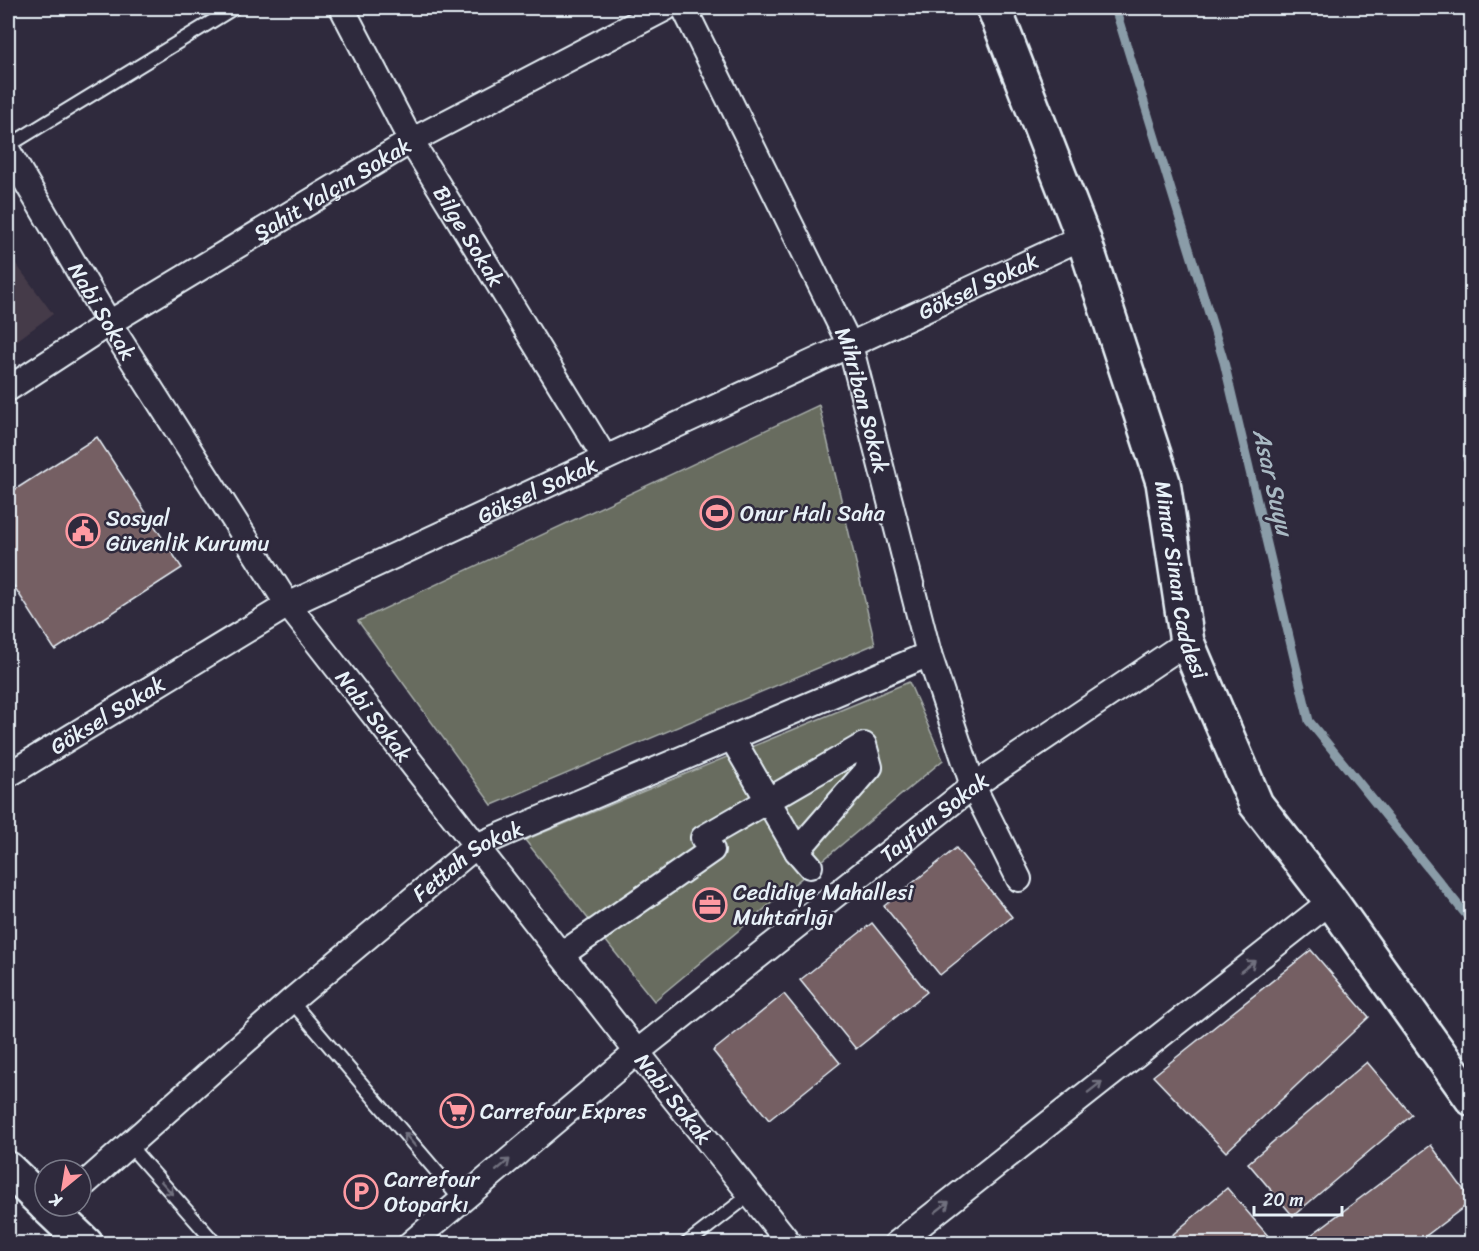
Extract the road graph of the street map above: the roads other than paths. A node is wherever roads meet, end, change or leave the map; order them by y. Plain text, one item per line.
1 (234, 8) edge
2 (342, 8) edge
3 (666, 8) edge
4 (684, 8) edge
5 (994, 8) edge
6 (411, 141) junction
7 (8, 146) edge
8 (8, 151) edge
9 (1083, 237) junction
10 (109, 323) junction
11 (850, 345) junction
12 (8, 389) edge
13 (605, 458) junction
14 (288, 605) junction
15 (1187, 642) junction
16 (928, 654) junction
17 (732, 738) junction
18 (8, 775) edge
19 (973, 786) junction
20 (767, 801) junction
21 (476, 846) junction
22 (1019, 879) dead end
23 (1331, 902) junction
24 (561, 955) junction
25 (291, 1001) junction
26 (637, 1052) junction
27 (1472, 1099) edge
28 (128, 1144) junction
29 (8, 1169) edge
30 (93, 1176) edge
31 (33, 1191) edge
32 (751, 1194) junction
33 (461, 1200) junction
34 (61, 1218) edge
35 (86, 1244) edge
36 (216, 1244) edge
37 (410, 1244) edge
38 (686, 1244) edge
39 (790, 1244) edge
40 (896, 1244) edge

1 - 7 lane
2 - 6 street, Bilge Sokak
3 - 6 street, Şahit Yalçın Sokak
4 - 11 street, Mihriban Sokak
5 - 9 main road, Mimar Sinan Caddesi
6 - 10 street, Şahit Yalçın Sokak
6 - 13 street, Bilge Sokak
8 - 10 street, Nabi Sokak
9 - 11 street, Göksel Sokak
9 - 15 main road, Mimar Sinan Caddesi
10 - 12 street, Şahit Yalçın Sokak
10 - 14 street, Nabi Sokak
11 - 13 street, Göksel Sokak
11 - 16 street, Mihriban Sokak
13 - 14 street, Göksel Sokak
14 - 18 street, Göksel Sokak
14 - 21 street, Nabi Sokak
15 - 19 street, Tayfun Sokak
15 - 23 main road, Mimar Sinan Caddesi
16 - 17 street, Fettah Sokak
16 - 19 street, Mihriban Sokak
17 - 20 street
17 - 21 street, Fettah Sokak
19 - 22 street, Mihriban Sokak
19 - 26 street, Tayfun Sokak
20 - 20 street
20 - 24 street
21 - 24 street, Nabi Sokak
21 - 25 street, Fettah Sokak
23 - 27 main road, Mimar Sinan Caddesi
40 -> 23 street
24 - 26 street, Nabi Sokak
25 - 28 street, Fettah Sokak
33 -> 25 lane
26 - 32 street, Nabi Sokak
33 -> 26 street
28 - 30 street, Fettah Sokak
28 -> 36 lane
29 - 31 main road
32 - 38 lane
32 - 39 street, Nabi Sokak
33 - 37 street
34 - 35 main road

